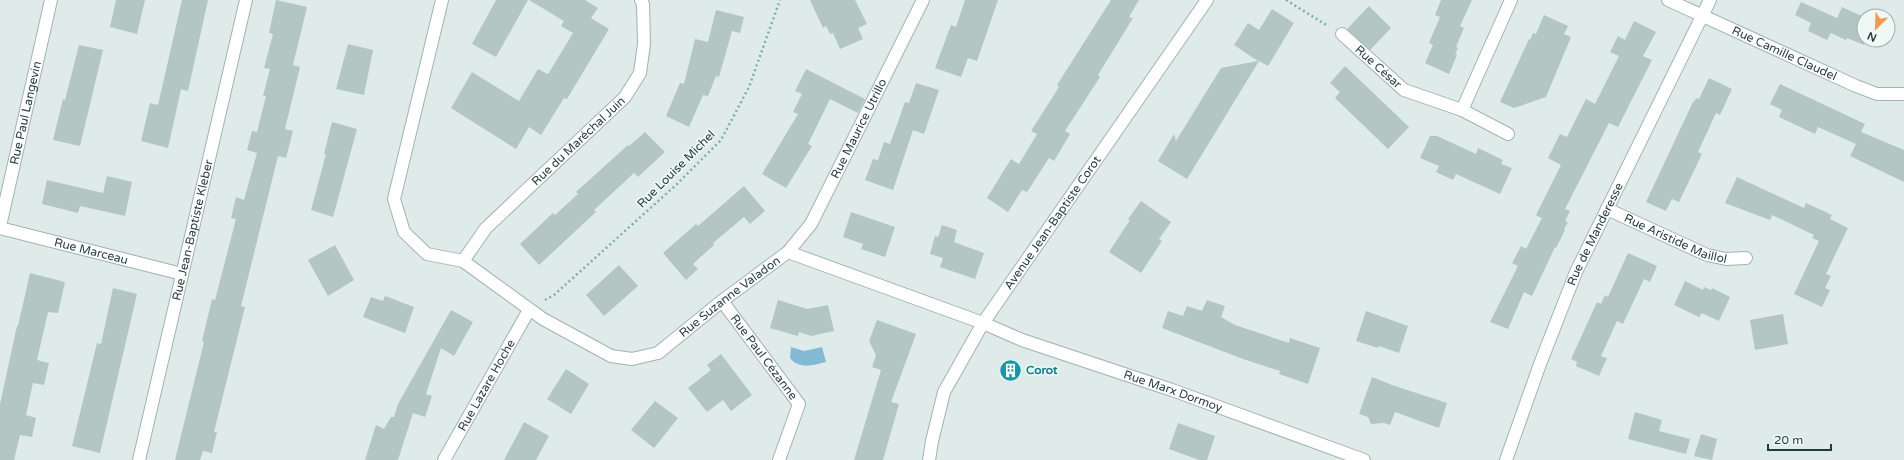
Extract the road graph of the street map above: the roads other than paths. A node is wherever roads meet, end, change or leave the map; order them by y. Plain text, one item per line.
1 (51, 0) edge
2 (246, 0) edge
3 (442, 0) edge
4 (641, 0) edge
5 (923, 0) edge
6 (1207, 0) edge
7 (1511, 0) edge
8 (1668, 0) edge
9 (1710, 0) edge
10 (1702, 15) junction
11 (1342, 34) road end
12 (1904, 94) edge
13 (1462, 110) junction
14 (1508, 134) dead end
15 (1607, 209) junction
16 (0, 227) edge
17 (788, 252) junction
18 (1746, 258) dead end
19 (463, 261) junction
20 (182, 274) junction
21 (722, 301) junction
22 (529, 310) junction
23 (983, 323) junction
24 (139, 460) edge
25 (444, 460) edge
26 (780, 460) edge
27 (929, 460) edge
28 (1364, 460) edge
29 (1506, 460) edge

1 - 16 street, Rue Paul Langevin
2 - 20 street, Rue Jean-Baptiste Kleber
3 - 19 street
4 - 19 street, Rue du Maréchal Juin
5 - 17 street, Rue Maurice Utrillo
6 - 23 street, Avenue Jean-Baptiste Corot
7 - 13 street
8 - 10 street, Rue Camille Claudel
9 - 10 street, Rue de Manderesse
10 - 12 street, Rue Camille Claudel
10 - 15 street, Rue de Manderesse
11 - 13 street, Rue César
13 - 14 street, Rue César
15 - 18 street, Rue Aristide Maillol
15 - 29 street, Rue de Manderesse
16 - 20 street, Rue Marceau
17 - 21 street, Rue Suzanne Valadon
17 - 23 street, Rue Suzanne Valadon
19 - 22 street
20 - 24 street, Rue Jean-Baptiste Kleber
21 - 22 street, Rue Suzanne Valadon
21 - 26 street, Rue Paul Cézanne
22 - 25 street, Rue Lazare Hoche
23 - 27 street, Avenue Jean-Baptiste Corot
23 - 28 street, Rue Marx Dormoy

